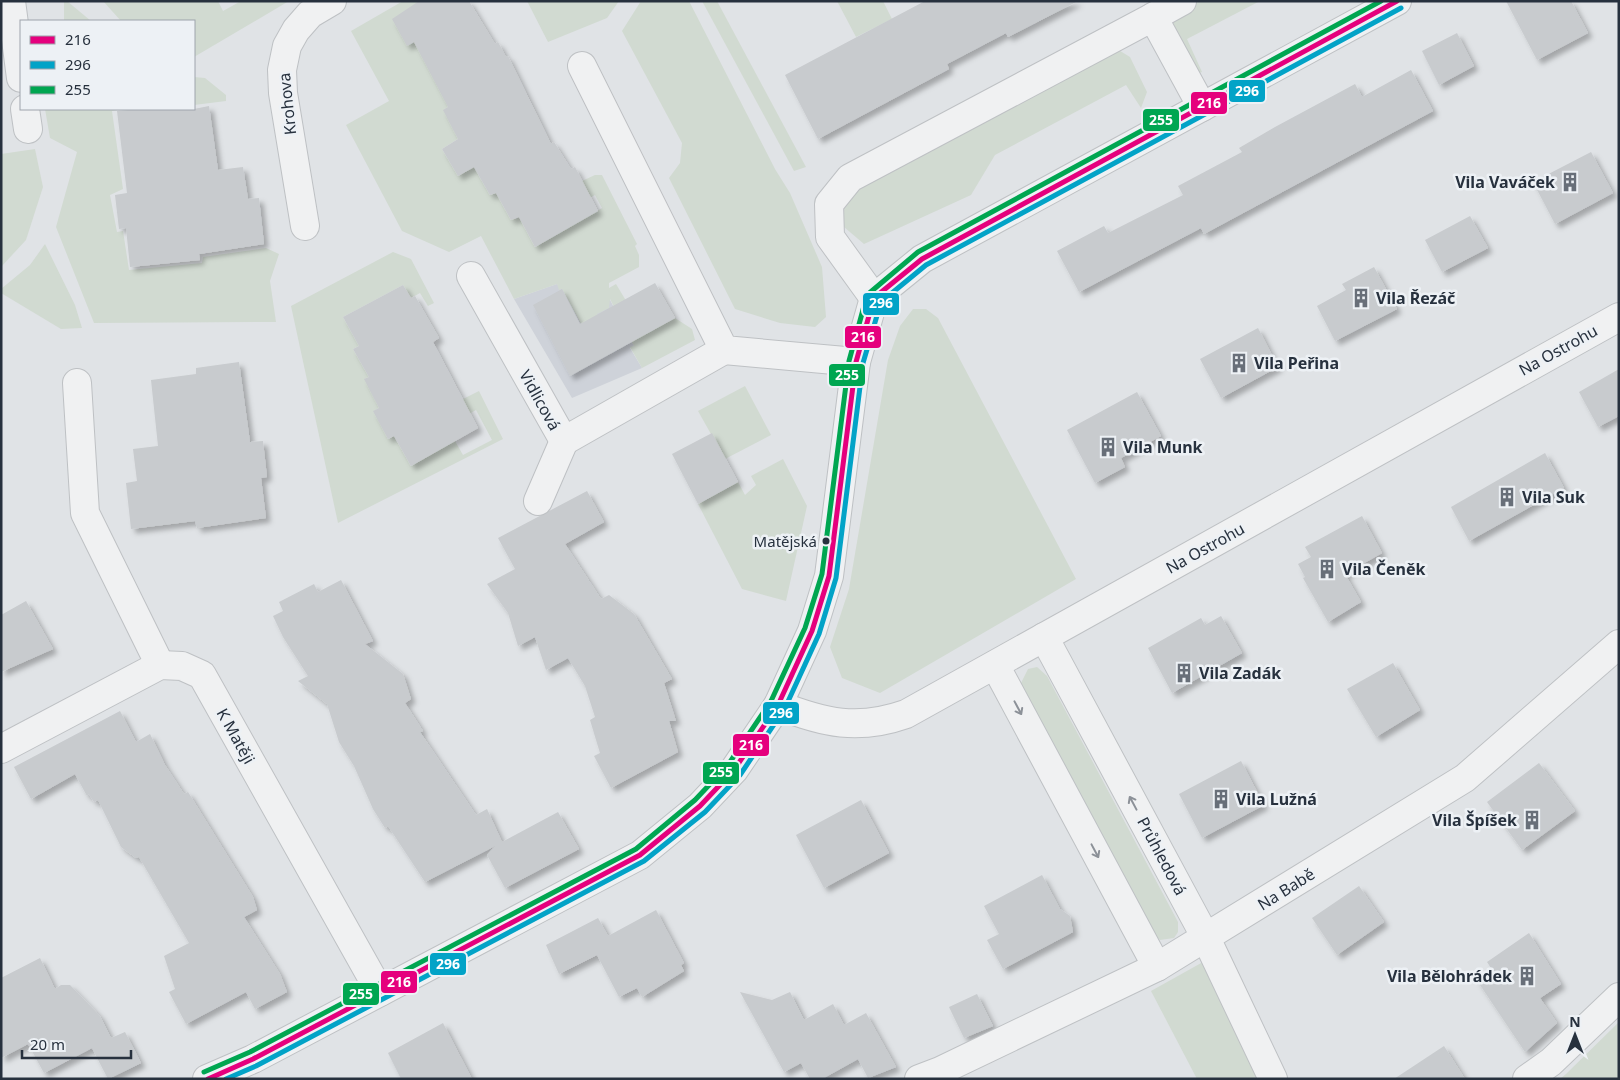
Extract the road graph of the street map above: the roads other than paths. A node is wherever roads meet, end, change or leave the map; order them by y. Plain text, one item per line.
1 (11, 1) edge
2 (332, 1) edge
3 (1182, 1) edge
4 (1397, 1) edge
5 (1153, 17) junction
6 (582, 66) dead end
7 (20, 70) edge
8 (1202, 107) junction
9 (305, 226) dead end
10 (471, 276) dead end
11 (874, 298) junction
12 (1619, 317) edge
13 (724, 350) junction
14 (856, 362) junction
15 (77, 383) dead end
16 (564, 441) junction
17 (538, 501) dead end
18 (1044, 637) junction
19 (1619, 644) edge
20 (160, 665) junction
21 (995, 665) junction
22 (778, 705) junction
23 (1, 749) edge
24 (1206, 938) junction
25 (1157, 966) junction
26 (380, 992) junction
27 (1619, 997) edge
28 (207, 1079) edge
29 (919, 1079) edge
30 (1273, 1079) edge
31 (1527, 1079) edge

1 - 7 street
2 - 9 street, Krohova
3 - 5 street
4 - 8 street
5 - 8 street
5 - 11 street
6 - 13 street
8 - 11 street
10 - 16 street, Vidlicová
11 - 14 street
12 - 18 street, Na Ostrohu
13 - 14 street
13 - 16 street, Vidlicová
14 - 22 street
15 - 20 street
16 - 17 street
18 - 21 street, Na Ostrohu
24 -> 18 street, Průhledová
19 - 24 street, Na Babě
20 - 23 street
20 - 26 street, K Matěji
21 - 22 street, Na Ostrohu
21 -> 25 street
22 - 26 street
24 - 25 street, Na Babě
24 - 30 street, Průhledová
25 - 29 street, Na Babě
26 - 28 street
27 - 31 street

